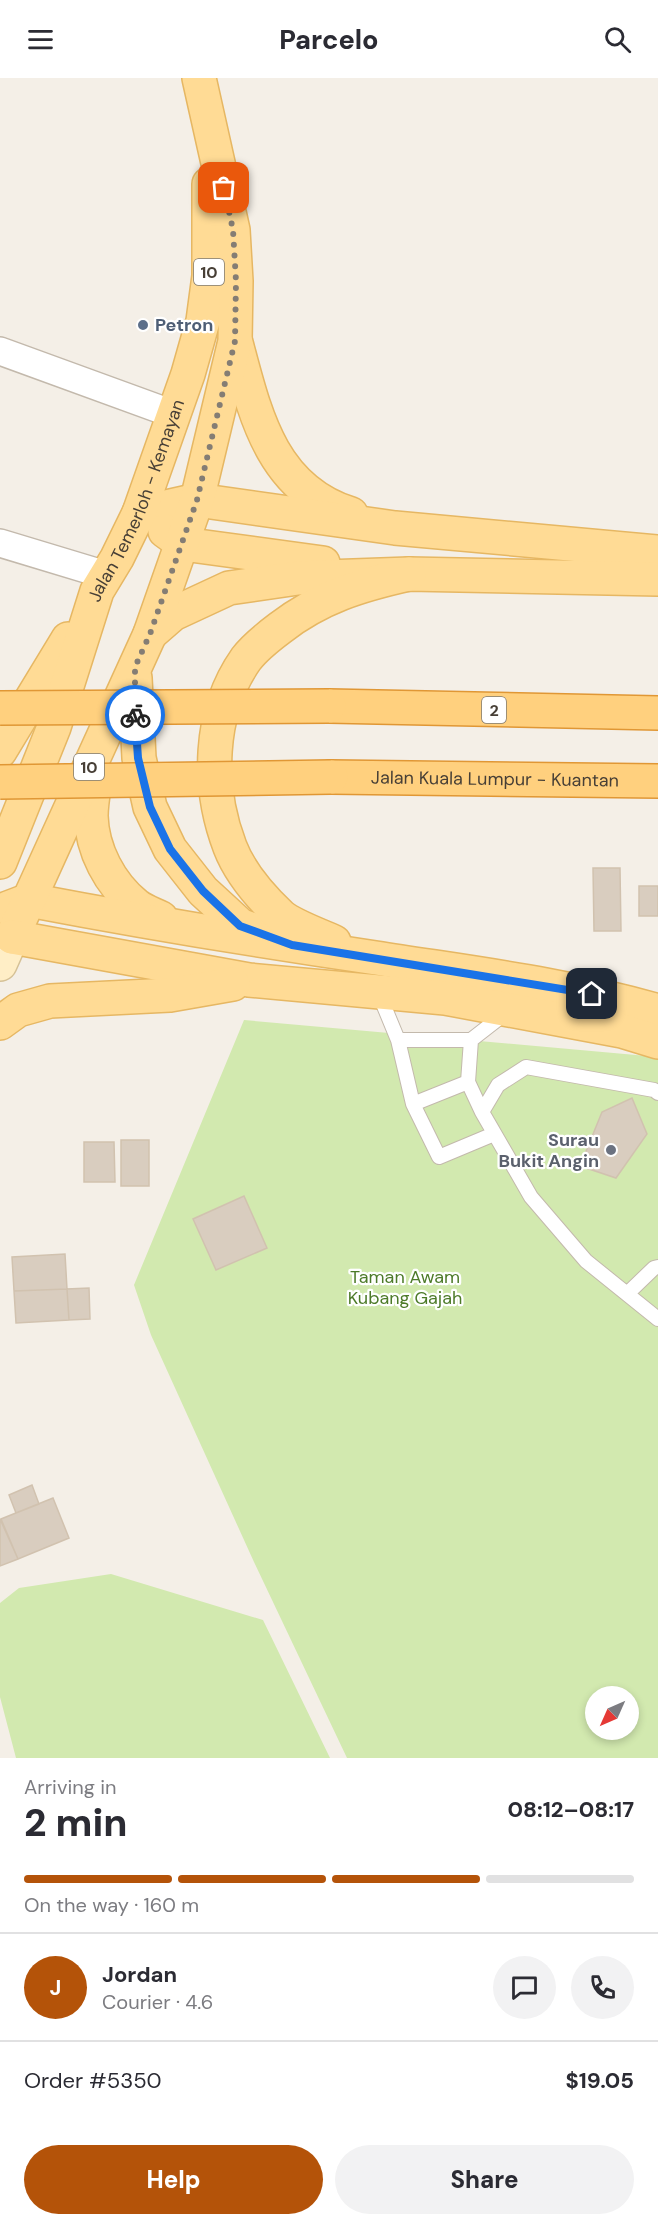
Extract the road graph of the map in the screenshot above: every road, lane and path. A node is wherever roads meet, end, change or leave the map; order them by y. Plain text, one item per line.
1 (199, 78) edge
2 (210, 126) junction
3 (235, 341) junction
4 (0, 351) edge
5 (173, 414) junction
6 (197, 500) junction
7 (139, 513) junction
8 (394, 528) junction
9 (0, 543) edge
10 (183, 544) junction
11 (658, 552) edge
12 (409, 574) junction
13 (658, 579) edge
14 (101, 583) junction
15 (150, 634) junction
16 (135, 667) junction
17 (0, 708) edge
18 (658, 713) edge
19 (99, 746) junction
20 (0, 751) edge
21 (658, 781) edge
22 (0, 782) edge
23 (0, 862) edge
24 (8, 926) edge
25 (185, 929) junction
26 (292, 945) junction
27 (366, 957) junction
28 (249, 980) junction
29 (378, 992) junction
30 (509, 1010) junction
31 (658, 1011) edge
32 (0, 1023) edge
33 (398, 1040) junction
34 (471, 1040) junction
35 (658, 1042) edge
36 (468, 1082) junction
37 (658, 1093) edge
38 (413, 1104) junction
39 (482, 1112) junction
40 (494, 1134) junction
41 (658, 1267) edge
42 (627, 1294) junction
43 (658, 1319) edge

1 - 2 main road, Jalan Temerloh - Kemayan / 10
2 - 3 main road, Jalan Temerloh - Kemayan / 10
2 - 5 main road, Jalan Temerloh - Kemayan / 10
3 - 6 main road, Jalan Temerloh - Kemayan / 10
3 - 8 main road
4 - 5 street
5 - 7 main road, Jalan Temerloh - Kemayan / 10
6 - 7 main road
6 - 8 main road
6 - 10 main road, Jalan Temerloh - Kemayan / 10
7 - 10 main road
7 - 14 main road, Jalan Temerloh - Kemayan / 10
8 - 11 main road
9 - 14 street
10 - 12 main road
10 - 15 main road, Jalan Temerloh - Kemayan / 10
12 - 13 main road
12 - 15 main road
12 - 27 main road
14 - 20 main road
14 - 23 main road, Jalan Temerloh - Kemayan / 10
15 - 16 main road, Jalan Temerloh - Kemayan / 10
16 - 19 main road, Jalan Temerloh - Kemayan / 10
16 - 26 main road
17 - 18 highway, 2, bridge
19 - 24 main road, Jalan Temerloh - Kemayan / 10
19 - 25 main road
21 - 22 highway, Jalan Kuala Lumpur - Kuantan, bridge
24 - 25 main road
24 - 28 main road
25 - 26 main road
26 - 27 main road
27 - 31 main road
28 - 29 main road
28 - 32 main road
29 - 30 main road
29 - 33 lane
30 - 34 lane
30 - 35 main road
33 - 34 lane
33 - 38 lane
34 - 36 lane
36 - 38 lane
36 - 39 lane
37 - 39 lane
38 - 40 lane
39 - 40 lane
40 - 42 lane
41 - 42 lane
42 - 43 lane

